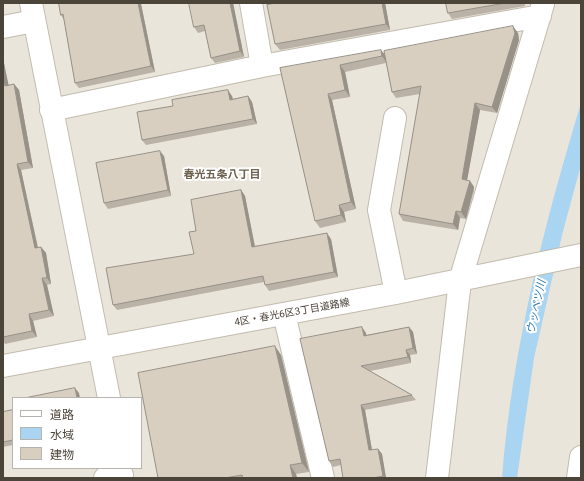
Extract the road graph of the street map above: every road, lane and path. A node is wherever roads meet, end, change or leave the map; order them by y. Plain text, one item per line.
1 (251, 3) edge
2 (542, 9) edge
3 (32, 12) edge
4 (3, 27) edge
5 (262, 66) junction
6 (51, 110) junction
7 (395, 118) dead end
8 (581, 255) edge
9 (467, 280) junction
10 (396, 293) junction
11 (284, 314) junction
12 (99, 348) junction
13 (3, 366) edge
14 (109, 397) edge
15 (581, 457) edge
16 (323, 478) edge
17 (437, 478) edge
18 (578, 478) edge

1 - 5 street
2 - 5 street
2 - 9 street
3 - 4 street
3 - 6 street
5 - 6 street
6 - 12 street
7 - 10 street
8 - 9 street, 4区・春光6区3丁目道路線
9 - 10 street, 4区・春光6区3丁目道路線
9 - 17 street
10 - 11 street, 4区・春光6区3丁目道路線
11 - 12 street, 4区・春光6区3丁目道路線
11 - 16 street
12 - 13 street, 4区・春光6区3丁目道路線
12 - 14 street
15 - 18 street

